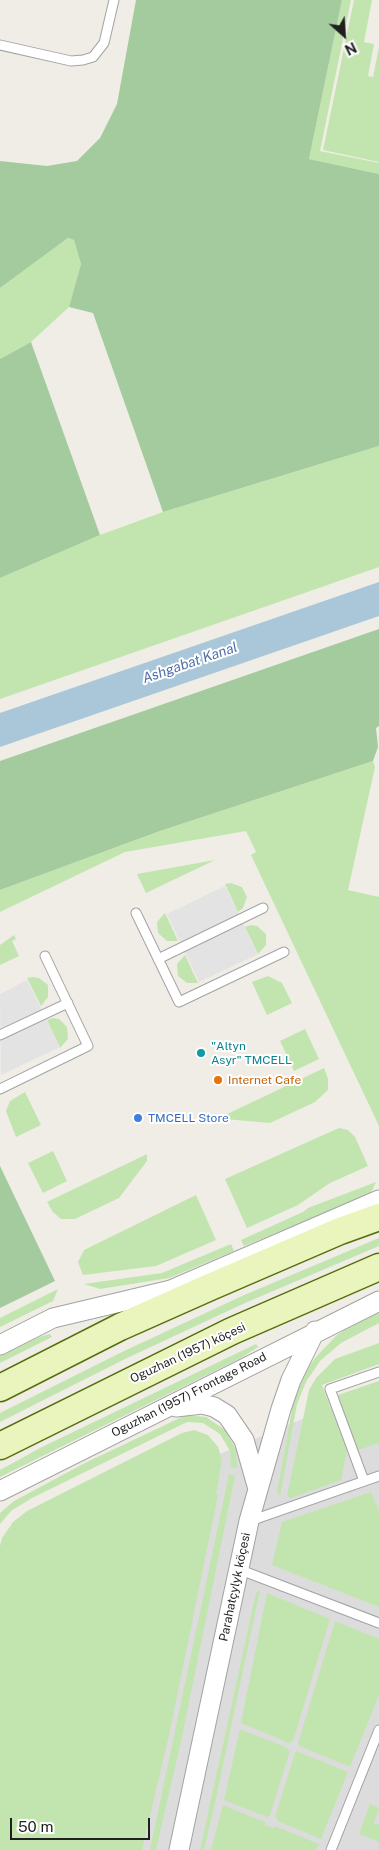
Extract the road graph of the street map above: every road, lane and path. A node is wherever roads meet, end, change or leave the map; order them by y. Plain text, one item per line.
1 (114, 0) edge
2 (0, 45) edge
3 (263, 908) dead end
4 (136, 913) dead end
5 (284, 952) dead end
6 (45, 956) dead end
7 (158, 959) junction
8 (68, 1002) junction
9 (0, 1035) edge
10 (0, 1089) edge
11 (379, 1200) edge
12 (379, 1217) edge
13 (379, 1268) edge
14 (210, 1287) junction
15 (171, 1290) junction
16 (379, 1300) edge
17 (315, 1331) junction
18 (0, 1345) edge
19 (379, 1372) edge
20 (0, 1388) edge
21 (156, 1411) junction
22 (0, 1446) edge
23 (379, 1476) edge
24 (364, 1482) junction
25 (258, 1489) junction
26 (0, 1491) edge
27 (250, 1521) junction
28 (238, 1569) junction
29 (379, 1623) edge
30 (379, 1730) edge
31 (179, 1850) edge
32 (332, 1850) edge

1 - 2 lane
3 - 7 lane
4 - 7 lane
5 - 7 lane
6 - 8 lane
8 - 9 lane
8 - 10 lane
11 - 15 street
12 - 14 main road
13 - 22 main road, Oguzhan (1957) köçesi
14 - 15 street
14 - 20 main road
15 - 18 street
16 - 17 street, Oguzhan (1957) Frontage Road
17 - 21 street, Oguzhan (1957) Frontage Road
17 - 25 street, Parahatçylyk köçesi
19 - 24 lane
21 - 25 street
21 - 26 street, Oguzhan (1957) Frontage Road
23 - 24 lane
24 - 27 lane
25 - 27 street, Parahatçylyk köçesi
27 - 28 street, Parahatçylyk köçesi
28 - 29 lane
28 - 31 street, Parahatçylyk köçesi
30 - 32 lane

